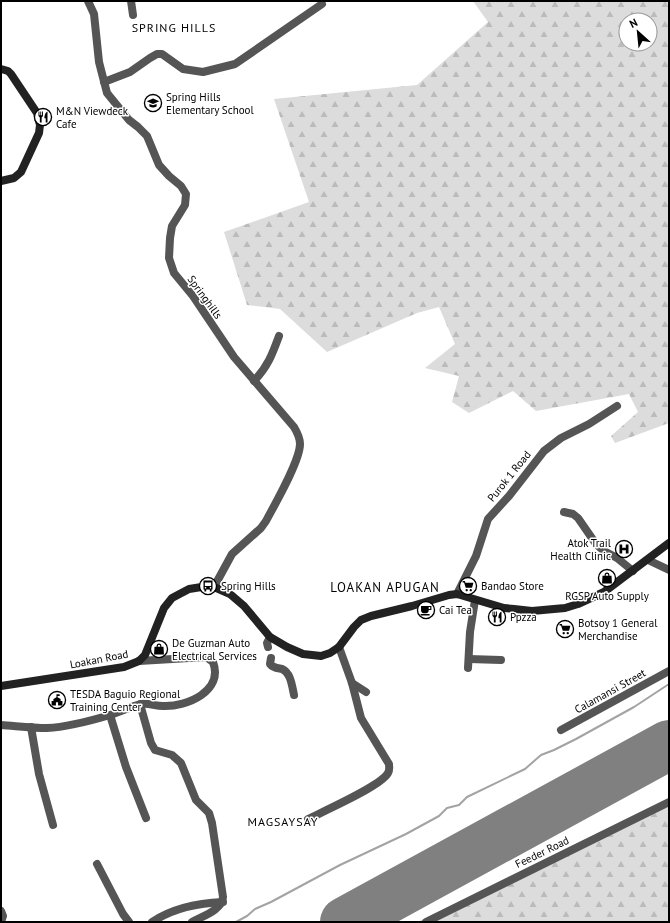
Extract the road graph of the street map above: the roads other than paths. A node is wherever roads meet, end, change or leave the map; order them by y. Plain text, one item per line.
1 (88, 1) edge
2 (131, 1) edge
3 (322, 4) dead end
4 (133, 15) dead end
5 (1, 69) edge
6 (104, 82) junction
7 (1, 181) edge
8 (280, 336) dead end
9 (254, 381) junction
10 (617, 406) dead end
11 (564, 512) dead end
12 (669, 543) edge
13 (648, 560) junction
14 (669, 570) edge
15 (633, 571) junction
16 (214, 587) junction
17 (457, 594) junction
18 (475, 600) junction
19 (270, 637) junction
20 (268, 647) dead end
21 (339, 647) junction
22 (271, 658) dead end
23 (500, 660) dead end
24 (140, 661) junction
25 (669, 671) edge
26 (352, 683) junction
27 (1, 686) edge
28 (366, 692) dead end
29 (294, 695) dead end
30 (140, 704) junction
31 (110, 715) junction
32 (1, 725) edge
33 (31, 727) junction
34 (561, 730) dead end
35 (669, 802) edge
36 (146, 818) dead end
37 (308, 819) dead end
38 (53, 825) dead end
39 (97, 864) dead end
40 (223, 902) junction
41 (1, 911) edge
42 (1, 922) edge
43 (129, 922) edge
44 (152, 922) edge
45 (192, 922) edge
46 (426, 922) edge

1 - 6 street, Springhills
2 - 4 street
3 - 6 street
5 - 7 main road
6 - 9 street, Springhills
8 - 9 street
9 - 16 street, Springhills
10 - 17 street, Purok 1 Road
11 - 15 street
12 - 13 main road, Loakan Road
13 - 14 street
13 - 15 main road, Loakan Road
15 - 18 main road, Loakan Road
16 - 19 main road, Loakan Road
16 - 24 main road, Loakan Road
17 - 18 main road, Loakan Road
17 - 21 main road, Loakan Road
18 - 23 street
19 - 20 street
19 - 21 main road, Loakan Road
21 - 26 street
22 - 29 street
24 - 27 main road, Loakan Road
24 - 30 street
25 - 34 street, Calamansi Street
26 - 28 street
26 - 37 street
30 - 31 street
30 - 40 street
31 - 33 street
31 - 36 street
32 - 33 street
33 - 38 street
35 - 46 street, Feeder Road
39 - 43 street
40 - 44 street
40 - 45 street
41 - 42 street

